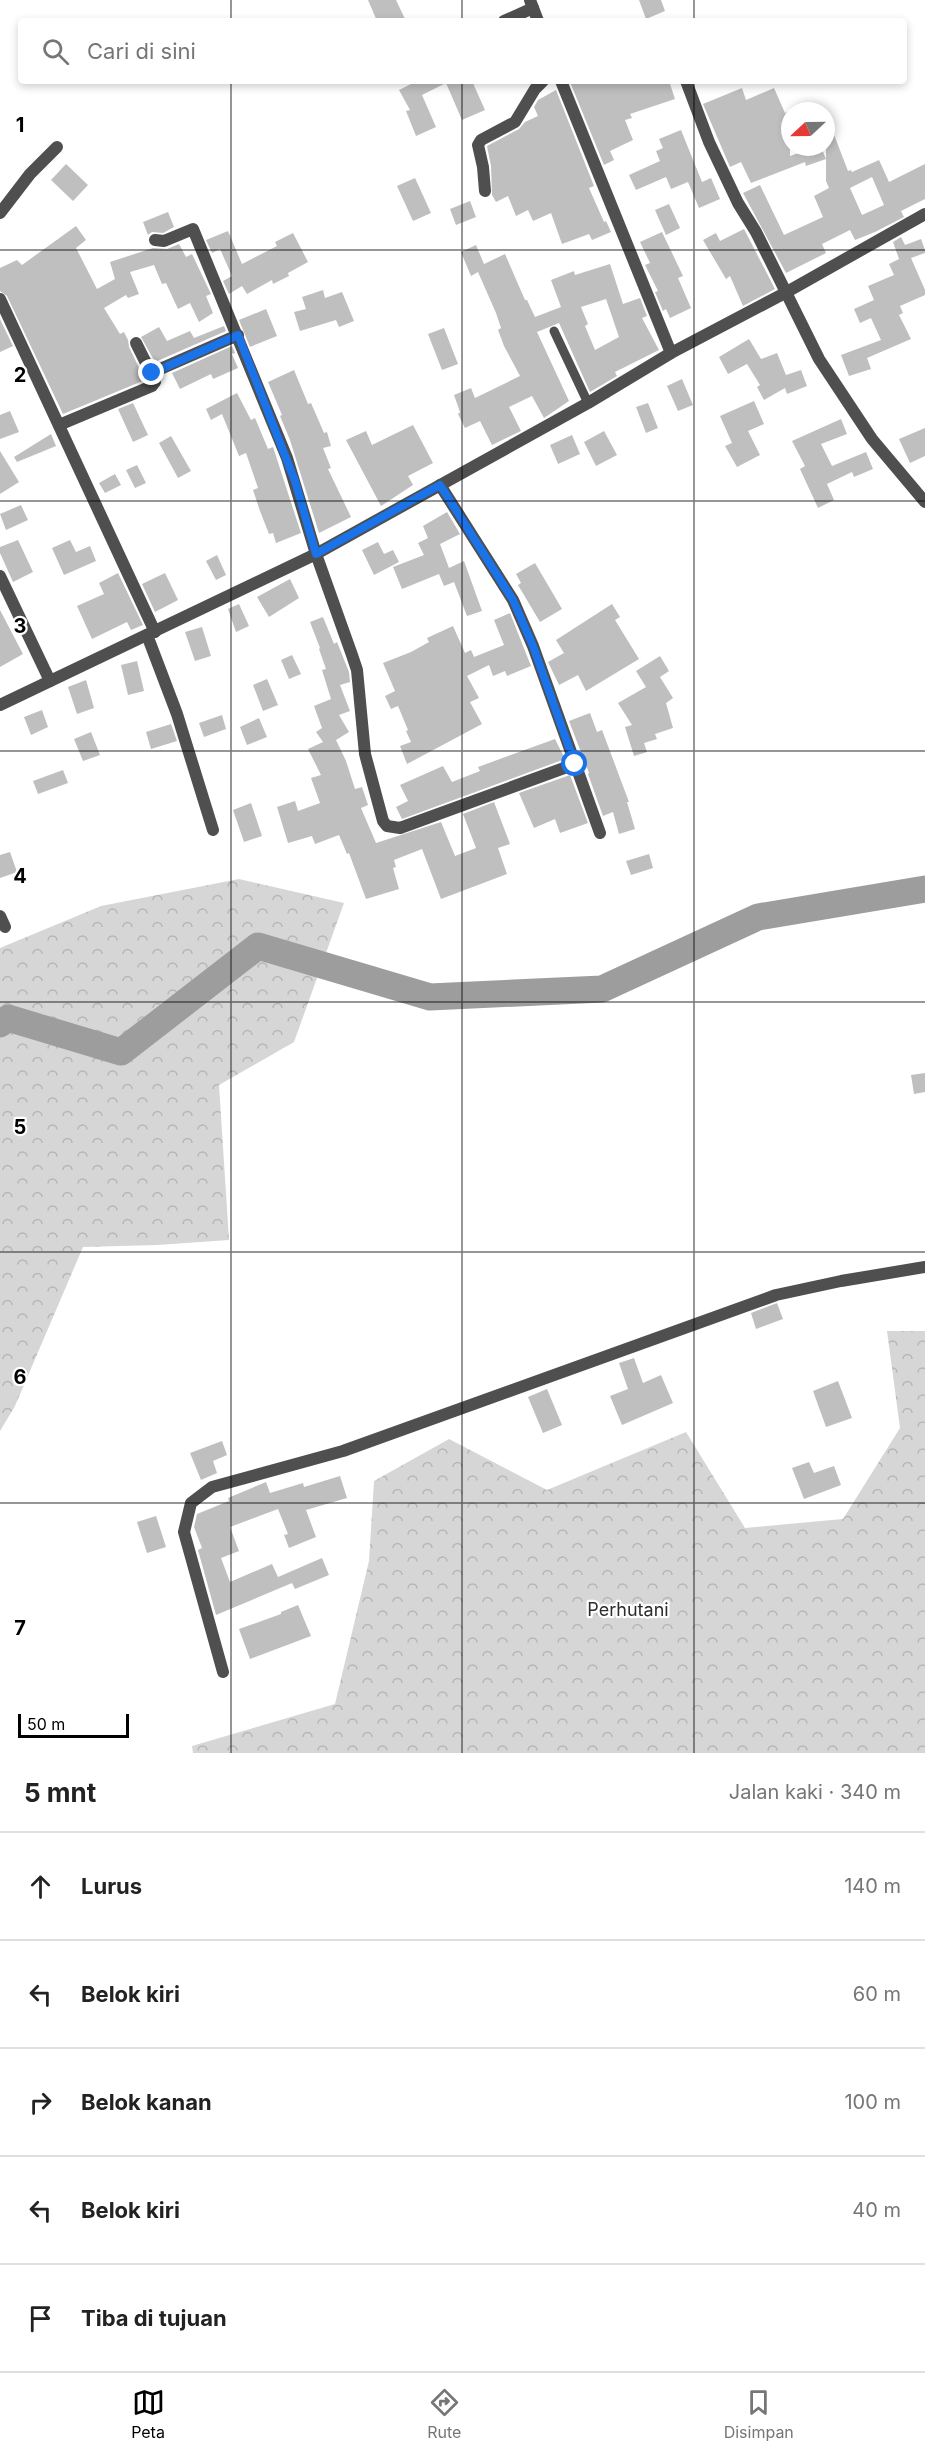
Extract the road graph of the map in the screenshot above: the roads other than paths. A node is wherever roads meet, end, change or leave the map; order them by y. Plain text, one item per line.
1 (531, 4) edge
2 (509, 18) edge
3 (537, 18) edge
4 (540, 84) edge
5 (562, 84) edge
6 (687, 84) edge
7 (57, 147) dead end
8 (485, 190) dead end
9 (0, 213) edge
10 (925, 214) edge
11 (155, 240) dead end
12 (785, 293) junction
13 (0, 299) edge
14 (554, 331) dead end
15 (238, 335) junction
16 (136, 343) dead end
17 (671, 353) junction
18 (152, 373) junction
19 (588, 403) junction
20 (59, 425) junction
21 (440, 485) junction
22 (925, 502) edge
23 (316, 554) junction
24 (0, 576) edge
25 (151, 634) junction
26 (50, 681) junction
27 (0, 705) edge
28 (575, 764) junction
29 (213, 830) dead end
30 (600, 832) dead end
31 (925, 1267) edge
32 (223, 1672) dead end

1 - 2 street
1 - 3 street
4 - 8 street
5 - 17 street
6 - 12 street
7 - 9 street
10 - 12 street
11 - 15 street
12 - 17 street
12 - 22 street
13 - 20 street
14 - 19 lane
15 - 18 street
15 - 23 street
16 - 18 street
17 - 19 street
18 - 20 street
19 - 21 street
20 - 25 street
21 - 23 street
21 - 28 street
23 - 25 street
23 - 28 street
24 - 26 street
25 - 26 street
25 - 29 street
26 - 27 street
28 - 30 street
31 - 32 street

